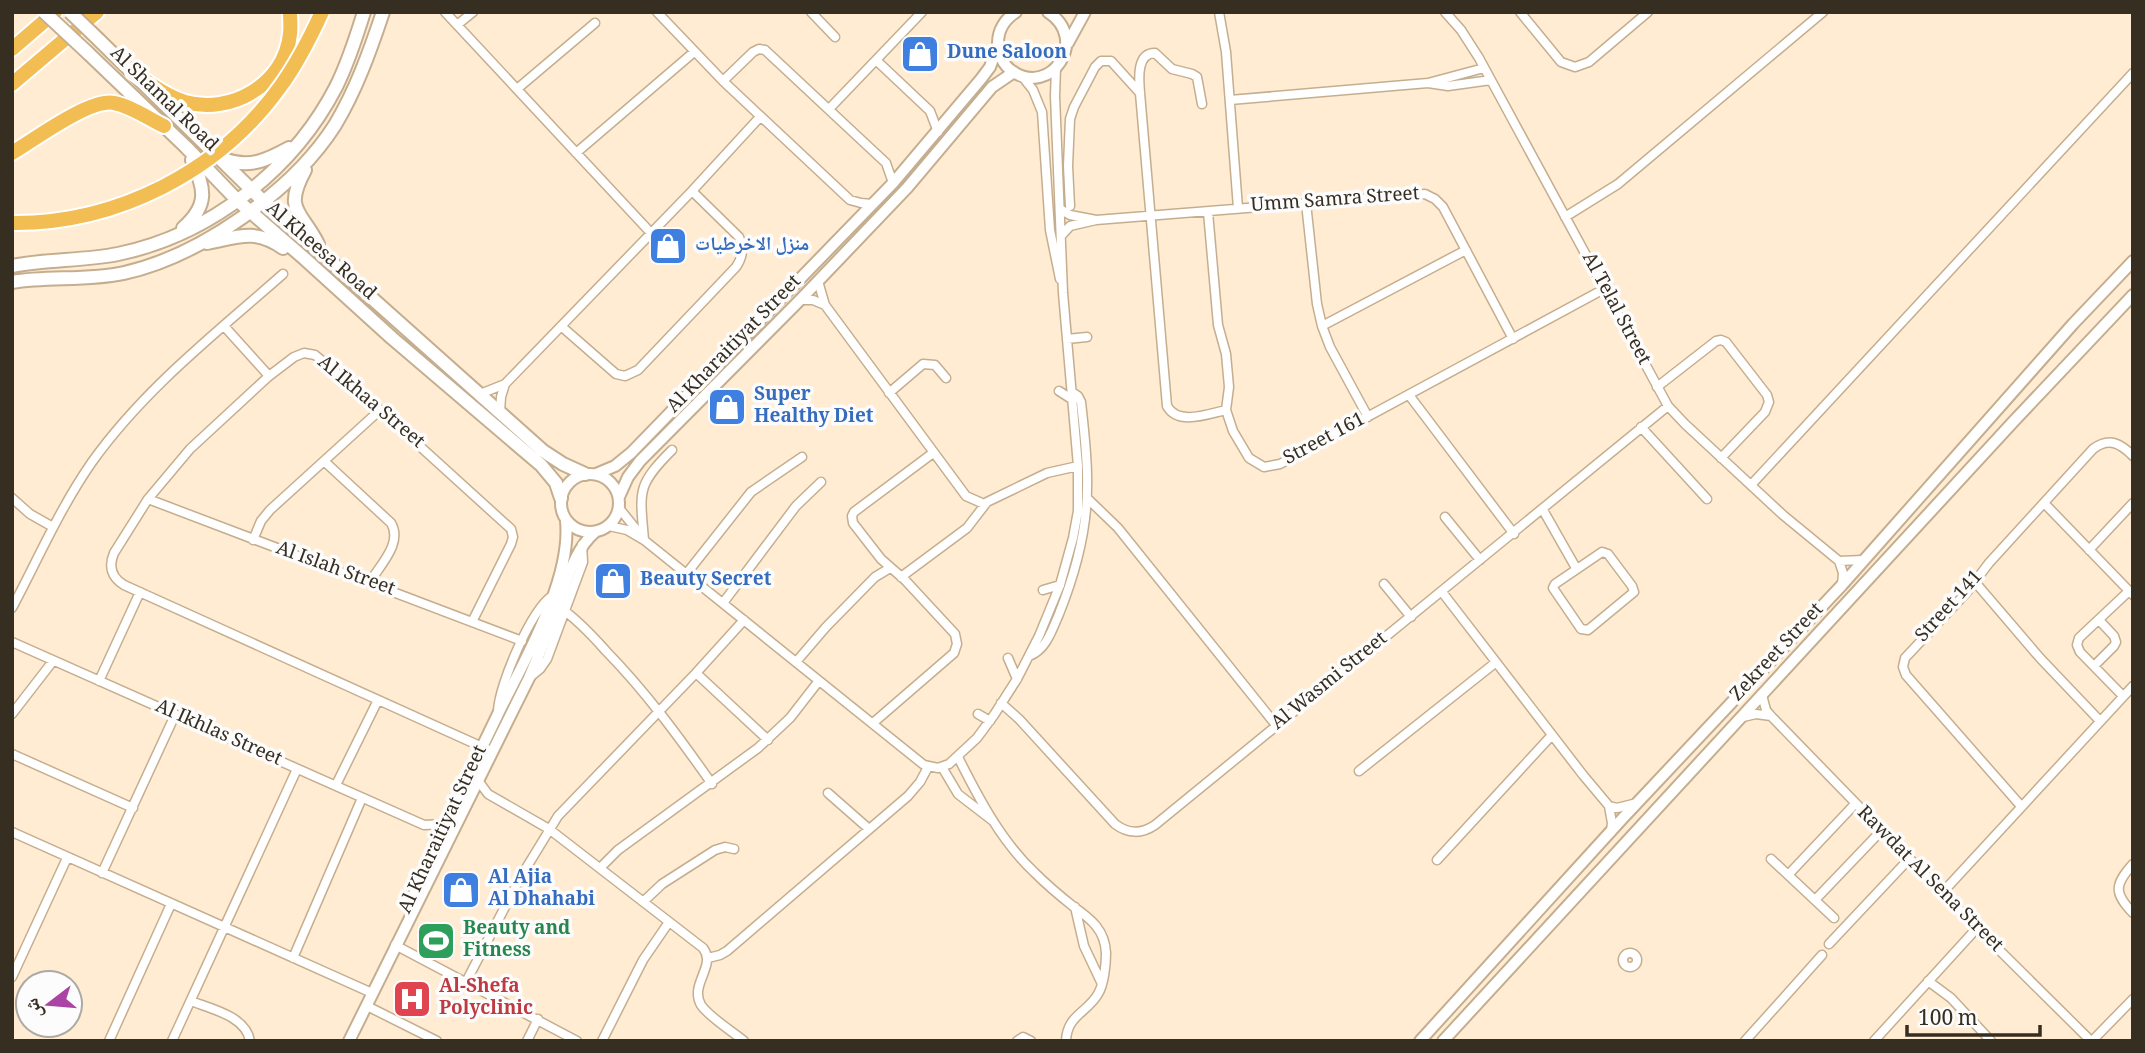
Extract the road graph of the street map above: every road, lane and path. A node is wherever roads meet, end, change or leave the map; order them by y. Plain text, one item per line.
1 (44, 12) edge
2 (55, 12) edge
3 (70, 12) edge
4 (97, 12) edge
5 (290, 12) edge
6 (322, 12) edge
7 (364, 12) edge
8 (383, 12) edge
9 (445, 12) edge
10 (472, 12) edge
11 (657, 12) edge
12 (811, 12) edge
13 (922, 12) edge
14 (1085, 12) edge
15 (1219, 12) edge
16 (1445, 12) edge
17 (1520, 12) edge
18 (1648, 12) edge
19 (1823, 12) edge
20 (1053, 13) edge
21 (1011, 14) edge
22 (595, 23) dead end
23 (457, 25) junction
24 (835, 37) dead end
25 (998, 45) junction
26 (1067, 46) junction
27 (12, 49) edge
28 (694, 52) junction
29 (877, 61) junction
30 (1056, 68) junction
31 (1485, 68) junction
32 (133, 72) junction
33 (2133, 73) edge
34 (1018, 74) junction
35 (1491, 80) junction
36 (723, 81) junction
37 (1428, 83) junction
38 (12, 84) edge
39 (517, 89) junction
40 (1140, 93) junction
41 (1230, 100) junction
42 (1202, 104) dead end
43 (829, 109) junction
44 (930, 111) junction
45 (953, 114) junction
46 (760, 117) junction
47 (164, 127) junction
48 (937, 132) junction
49 (1056, 132) junction
50 (1069, 132) junction
51 (299, 143) junction
52 (186, 147) junction
53 (12, 153) edge
54 (576, 153) junction
55 (220, 158) junction
56 (311, 159) junction
57 (886, 163) junction
58 (908, 166) junction
59 (893, 183) junction
60 (1059, 186) junction
61 (1069, 186) junction
62 (251, 190) junction
63 (692, 191) junction
64 (237, 200) junction
65 (850, 200) junction
66 (262, 201) junction
67 (1306, 203) junction
68 (872, 204) junction
69 (1070, 206) dead end
70 (1238, 208) junction
71 (1060, 209) junction
72 (249, 211) junction
73 (1208, 212) junction
74 (1150, 215) junction
75 (1565, 217) junction
76 (1096, 220) junction
77 (856, 221) junction
78 (12, 223) edge
79 (651, 233) junction
80 (1061, 236) junction
81 (171, 237) junction
82 (193, 247) junction
83 (1466, 250) junction
84 (321, 251) junction
85 (305, 259) junction
86 (2133, 261) edge
87 (12, 266) edge
88 (283, 274) dead end
89 (818, 281) junction
90 (12, 282) edge
91 (1604, 289) junction
92 (1063, 293) junction
93 (2133, 295) edge
94 (800, 300) junction
95 (825, 305) junction
96 (760, 319) junction
97 (224, 326) junction
98 (561, 326) junction
99 (1322, 326) junction
100 (771, 329) junction
101 (1087, 337) dead end
102 (1067, 339) junction
103 (1513, 339) junction
104 (721, 360) junction
105 (731, 370) junction
106 (269, 376) junction
107 (946, 378) dead end
108 (700, 381) junction
109 (505, 384) junction
110 (1657, 387) junction
111 (711, 391) junction
112 (1059, 391) dead end
113 (889, 393) junction
114 (480, 394) junction
115 (1409, 395) junction
116 (1072, 396) junction
117 (1668, 406) junction
118 (380, 410) junction
119 (1226, 410) junction
120 (500, 412) junction
121 (1368, 417) junction
122 (1642, 427) junction
123 (653, 449) junction
124 (672, 450) dead end
125 (933, 453) junction
126 (2133, 456) edge
127 (802, 457) dead end
128 (1721, 458) junction
129 (663, 459) junction
130 (324, 461) junction
131 (1078, 466) junction
132 (590, 474) junction
133 (821, 482) dead end
134 (1751, 485) junction
135 (12, 498) edge
136 (561, 498) junction
137 (1087, 498) junction
138 (148, 499) junction
139 (1707, 499) dead end
140 (619, 503) junction
141 (2133, 503) edge
142 (984, 504) junction
143 (2045, 504) junction
144 (1098, 510) junction
145 (1543, 510) junction
146 (1081, 514) junction
147 (1445, 517) dead end
148 (566, 521) junction
149 (609, 526) junction
150 (53, 527) junction
151 (595, 532) junction
152 (1514, 534) junction
153 (253, 540) junction
154 (644, 540) junction
155 (2089, 550) junction
156 (1480, 560) junction
157 (1863, 560) junction
158 (1839, 561) junction
159 (890, 568) junction
160 (1576, 568) junction
161 (687, 572) junction
162 (901, 577) junction
163 (370, 582) junction
164 (1975, 582) junction
165 (1384, 584) dead end
166 (1060, 585) junction
167 (1842, 585) junction
168 (1043, 590) dead end
169 (139, 592) junction
170 (1442, 592) junction
171 (2131, 593) edge
172 (552, 596) junction
173 (723, 603) junction
174 (12, 608) edge
175 (561, 608) junction
176 (1411, 617) junction
177 (744, 620) junction
178 (2099, 620) junction
179 (472, 622) junction
180 (522, 640) junction
181 (12, 642) edge
182 (1028, 657) junction
183 (1008, 658) dead end
184 (53, 661) junction
185 (796, 662) junction
186 (1496, 663) junction
187 (2094, 666) junction
188 (696, 673) junction
189 (1017, 679) junction
190 (99, 681) junction
191 (818, 681) junction
192 (2133, 686) edge
193 (1762, 695) junction
194 (2123, 696) junction
195 (378, 700) junction
196 (1002, 703) junction
197 (659, 710) junction
198 (12, 714) edge
199 (978, 714) dead end
200 (175, 715) junction
201 (498, 715) junction
202 (1771, 716) junction
203 (1743, 717) junction
204 (990, 721) junction
205 (2100, 721) junction
206 (873, 723) junction
207 (1276, 725) junction
208 (1552, 735) junction
209 (768, 740) junction
210 (958, 740) dead end
211 (967, 748) junction
212 (487, 749) junction
213 (12, 754) edge
214 (958, 757) junction
215 (928, 767) junction
216 (942, 767) junction
217 (298, 769) junction
218 (1359, 771) dead end
219 (477, 779) junction
220 (712, 783) junction
221 (336, 785) junction
222 (466, 791) junction
223 (828, 793) dead end
224 (488, 794) junction
225 (362, 798) junction
226 (1639, 802) junction
227 (1855, 804) junction
228 (1609, 806) junction
229 (2021, 806) junction
230 (133, 807) junction
231 (996, 823) junction
232 (445, 824) junction
233 (424, 825) junction
234 (550, 829) junction
235 (869, 829) junction
236 (1881, 831) junction
237 (12, 832) edge
238 (1610, 832) junction
239 (437, 842) junction
240 (734, 849) dead end
241 (67, 858) junction
242 (1771, 859) dead end
243 (1909, 859) junction
244 (1437, 860) dead end
245 (2133, 864) edge
246 (601, 867) junction
247 (102, 873) junction
248 (1788, 874) junction
249 (1942, 893) junction
250 (1815, 900) junction
251 (644, 901) junction
252 (171, 904) junction
253 (1075, 907) junction
254 (2133, 913) edge
255 (1834, 918) dead end
256 (668, 922) junction
257 (225, 928) junction
258 (1976, 928) junction
259 (395, 944) junction
260 (1829, 944) dead end
261 (1822, 955) dead end
262 (293, 958) junction
263 (708, 958) junction
264 (12, 977) edge
265 (1928, 981) junction
266 (466, 982) junction
267 (1102, 984) junction
268 (372, 993) junction
269 (2133, 999) edge
270 (191, 1001) junction
271 (367, 1006) junction
272 (538, 1019) junction
273 (109, 1041) edge
274 (172, 1041) edge
275 (250, 1041) edge
276 (349, 1041) edge
277 (437, 1041) edge
278 (527, 1041) edge
279 (577, 1041) edge
280 (602, 1041) edge
281 (744, 1041) edge
282 (1017, 1041) edge
283 (1031, 1041) edge
284 (1066, 1041) edge
285 (1420, 1041) edge
286 (1443, 1041) edge
287 (1745, 1041) edge
288 (1874, 1041) edge
289 (1992, 1041) edge
290 (2091, 1041) edge

1 - 47 main road, Al Shamal Road, bridge
2 - 27 highway
3 - 32 main road, Al Kheesa Road, bridge
4 - 38 highway
5 - 32 highway
6 - 78 highway, bridge
7 - 51 main road
8 - 56 main road
9 - 23 street
10 - 23 street
11 - 28 street
12 - 24 street
13 - 29 street
14 - 26 street
15 - 41 street
16 - 31 street, Al Telal Street
17 - 18 street
19 - 75 street
20 - 26 street
21 - 25 street, Al Kharaitiyat Street
22 - 39 street
23 - 39 street
25 - 34 street
25 - 45 street, Al Kharaitiyat Street
26 - 30 street
28 - 36 street
28 - 54 street
29 - 43 street
29 - 44 street
30 - 34 street
30 - 49 street
31 - 35 street, Al Telal Street
31 - 37 street
32 - 55 main road, Al Kheesa Road
33 - 134 street
34 - 89 street, Al Kharaitiyat Street
34 - 92 street
35 - 37 street
35 - 75 street, Al Telal Street
36 - 43 street
36 - 46 street
37 - 41 street
39 - 54 street
40 - 42 street
40 - 50 street
40 - 74 street
41 - 70 street
43 - 57 street
44 - 45 street
44 - 48 street
45 - 48 street, Al Kharaitiyat Street
46 - 63 street
46 - 65 street
47 - 52 main road, Al Shamal Road
47 - 53 highway
48 - 58 street, Al Kharaitiyat Street
49 - 50 street
49 - 60 street
50 - 61 street
51 - 55 main road
51 - 62 main road
52 - 64 main road, Al Shamal Road
52 - 81 main road
54 - 79 street
55 - 62 main road, Al Kheesa Road
56 - 66 main road
56 - 84 main road
57 - 58 street
57 - 59 street
58 - 59 street, Al Kharaitiyat Street
59 - 68 street, Al Kharaitiyat Street
60 - 61 street
60 - 71 street
61 - 69 street
62 - 64 main road
62 - 66 main road, Al Kheesa Road
63 - 79 street
63 - 98 street
64 - 72 main road, Al Shamal Road
64 - 81 main road
65 - 68 street
65 - 77 street
66 - 72 main road
66 - 84 main road, Al Kheesa Road
67 - 70 street, Umm Samra Street
67 - 83 street, Umm Samra Street
67 - 99 street
68 - 77 street, Al Kharaitiyat Street
70 - 73 street, Umm Samra Street
71 - 76 street, Umm Samra Street
71 - 80 street
72 - 82 main road
72 - 85 main road, Al Kheesa Road
73 - 74 street, Umm Samra Street
73 - 119 street, Street 161
74 - 76 street, Umm Samra Street
74 - 119 street
75 - 91 street, Al Telal Street
76 - 80 street, Umm Samra Street
77 - 96 street, Al Kharaitiyat Street
79 - 98 street
80 - 92 street
81 - 87 main road
82 - 85 main road
82 - 90 main road
83 - 99 street
83 - 103 street, Umm Samra Street
84 - 114 main road, Al Kheesa Road
85 - 136 main road, Al Kheesa Road
86 - 157 street, Zekreet Street
88 - 97 street
89 - 94 street, Al Kharaitiyat Street
89 - 95 street
91 - 103 street
91 - 110 street, Al Telal Street
92 - 102 street
93 - 193 street, Zekreet Street
94 - 95 street
94 - 100 street, Al Kharaitiyat Street
95 - 113 street
96 - 100 street
96 - 104 street, Al Kharaitiyat Street
97 - 106 street
97 - 150 street
98 - 109 street
99 - 121 street
100 - 105 street, Al Kharaitiyat Street
101 - 102 street
102 - 116 street
103 - 115 street, Street 161
104 - 105 street
104 - 108 street, Al Kharaitiyat Street
105 - 111 street, Al Kharaitiyat Street
106 - 118 street, Al Ikhaa Street
106 - 138 street, Al Ikhaa Street
107 - 113 street
108 - 111 street
108 - 132 street, Al Kharaitiyat Street
109 - 114 street
109 - 120 street
110 - 117 street, Al Telal Street
110 - 128 street
111 - 123 street, Al Kharaitiyat Street
112 - 116 street
113 - 125 street
114 - 120 main road, Al Kheesa Road
115 - 121 street, Street 161
115 - 152 street
116 - 131 street
116 - 137 street
117 - 122 street, Al Wasmi Street
117 - 128 street, Al Telal Street
118 - 130 street
118 - 179 street, Al Ikhaa Street
119 - 121 street, Street 161
120 - 132 main road, Al Kheesa Road
122 - 139 street
122 - 145 street, Al Wasmi Street
123 - 129 street
123 - 140 street, Al Kharaitiyat Street
124 - 129 street
125 - 142 street
125 - 159 street
126 - 143 street, Street 141
127 - 161 street
128 - 134 street, Al Telal Street
129 - 154 street
130 - 153 street
130 - 163 street
131 - 142 street
131 - 146 street
132 - 136 street
132 - 140 street
133 - 173 street
134 - 158 street, Al Telal Street
135 - 150 street
136 - 148 street
137 - 144 street
137 - 146 street
138 - 153 street, Al Islah Street
138 - 169 street, Al Ikhaa Street
140 - 149 street
140 - 154 street
141 - 155 street
142 - 162 street
143 - 155 street
143 - 164 street, Street 141
144 - 146 street
144 - 207 street
145 - 152 street, Al Wasmi Street
145 - 160 street
146 - 166 street
146 - 182 street
147 - 156 street
148 - 151 street
148 - 172 street, Al Kharaitiyat Street
149 - 151 street
149 - 154 street
150 - 174 street
151 - 175 street, Al Kharaitiyat Street
152 - 156 street, Al Wasmi Street
153 - 163 street, Al Islah Street
154 - 161 street
155 - 171 street
156 - 170 street, Al Wasmi Street
157 - 158 street
157 - 167 street, Zekreet Street
158 - 167 street
159 - 162 street
159 - 185 street
160 - 160 street
161 - 173 street
162 - 206 street
163 - 179 street, Al Islah Street
164 - 205 street
164 - 229 street, Street 141
165 - 176 street
166 - 168 street
166 - 182 street
167 - 226 street, Zekreet Street
169 - 190 street
169 - 195 street, Al Ikhaa Street
170 - 176 street, Al Wasmi Street
170 - 186 street
171 - 178 street
172 - 180 street
172 - 201 street, Al Kharaitiyat Street
173 - 177 street
175 - 197 street
175 - 212 street, Al Kharaitiyat Street
176 - 207 street, Al Wasmi Street
177 - 185 street
177 - 188 street
178 - 187 street
178 - 187 street
179 - 180 street, Al Islah Street
180 - 201 street
181 - 184 street, Al Ikhlas Street
182 - 189 street
183 - 189 street
184 - 190 street, Al Ikhlas Street
184 - 198 street
185 - 191 street
186 - 208 street
186 - 218 street
187 - 194 street
188 - 197 street
188 - 209 street
189 - 196 street
190 - 200 street, Al Ikhlas Street
191 - 206 street
191 - 209 street
192 - 194 street
193 - 202 street, Rawdat Al Sena Street
193 - 203 street, Zekreet Street
194 - 205 street
195 - 212 street, Al Ikhaa Street
195 - 221 street
196 - 204 street
196 - 207 street, Al Wasmi Street
197 - 220 street
197 - 234 street
199 - 204 street
200 - 217 street, Al Ikhlas Street
200 - 230 street
201 - 212 street, Al Kharaitiyat Street
202 - 203 street
202 - 227 street, Rawdat Al Sena Street
203 - 286 street, Zekreet Street
204 - 211 street
205 - 229 street
206 - 215 street
208 - 228 street
208 - 244 street
209 - 220 street
210 - 211 street
211 - 214 street
212 - 219 street, Al Kharaitiyat Street
212 - 222 street, Al Kharaitiyat Street
213 - 230 street
214 - 216 street
214 - 231 street
215 - 216 street
215 - 235 street
216 - 231 street
217 - 221 street, Al Ikhlas Street
217 - 257 street
219 - 222 street, Al Kharaitiyat Street
219 - 224 street
220 - 246 street
221 - 225 street, Al Ikhlas Street
222 - 224 street
222 - 232 street, Al Kharaitiyat Street
222 - 259 street, Al Kharaitiyat Street
223 - 235 street
224 - 234 street
225 - 233 street, Al Ikhlas Street
225 - 262 street
226 - 228 street
226 - 238 street, Zekreet Street
227 - 236 street, Rawdat Al Sena Street
227 - 248 street
228 - 238 street
229 - 249 street
230 - 247 street
231 - 253 street
232 - 233 street, Al Ikhlas Street
232 - 239 street, Al Kharaitiyat Street
233 - 239 street, Al Ikhlas Street
234 - 246 street
234 - 266 street
235 - 263 street
236 - 243 street, Rawdat Al Sena Street
236 - 250 street
237 - 241 street
238 - 285 street, Zekreet Street
239 - 259 street, Al Kharaitiyat Street
240 - 251 street
241 - 247 street
241 - 264 street
242 - 248 street
243 - 249 street, Rawdat Al Sena Street
243 - 260 street
245 - 254 street
246 - 251 street
247 - 252 street
248 - 250 street
249 - 258 street, Rawdat Al Sena Street
250 - 255 street
251 - 256 street
252 - 257 street
252 - 273 street
253 - 267 street
253 - 267 street
256 - 263 street
256 - 280 street
257 - 262 street
257 - 270 street
258 - 265 street
258 - 290 street, Rawdat Al Sena Street
259 - 266 street
259 - 268 street, Al Kharaitiyat Street
261 - 287 street
262 - 268 street
263 - 281 street
265 - 288 street
265 - 289 street
266 - 272 street
267 - 284 street
268 - 271 street, Al Kharaitiyat Street
269 - 290 street
270 - 274 street
270 - 275 street
271 - 276 street, Al Kharaitiyat Street
271 - 277 street
272 - 278 street
272 - 279 street
282 - 283 street

